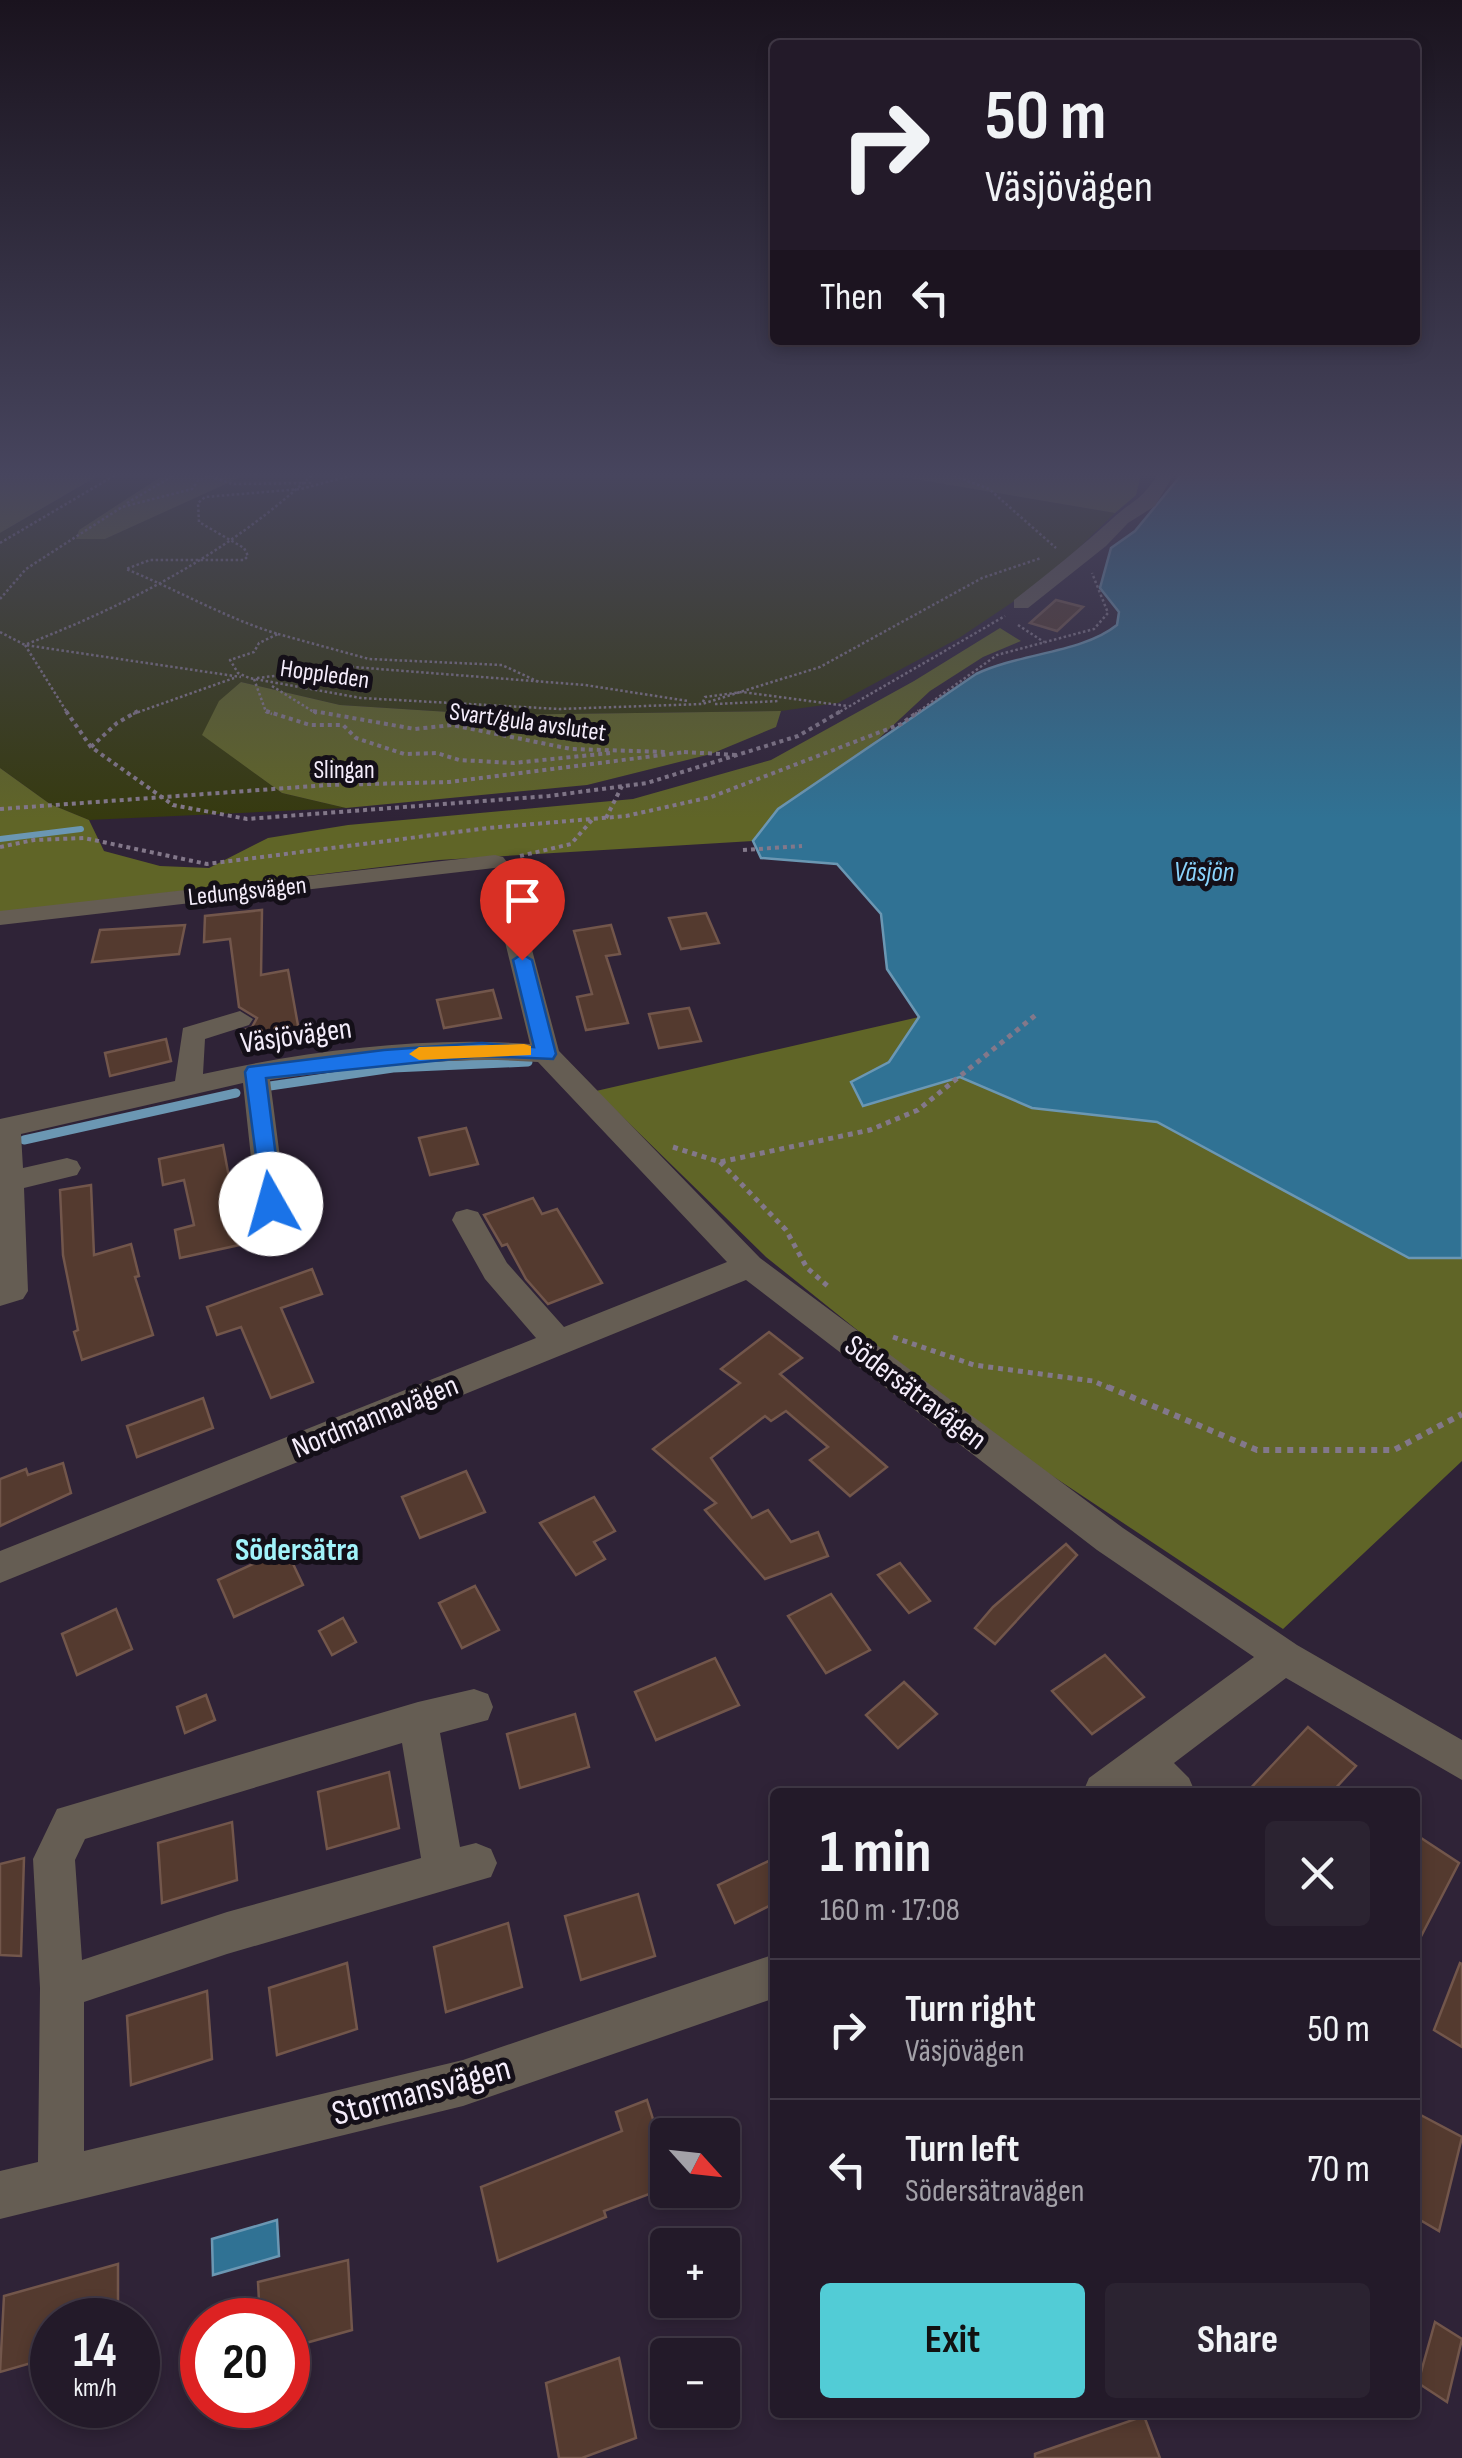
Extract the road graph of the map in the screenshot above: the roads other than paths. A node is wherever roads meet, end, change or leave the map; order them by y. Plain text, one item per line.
1 (1041, 589) edge
2 (1022, 604) road end
3 (494, 862) road end
4 (508, 901) dead end
5 (0, 918) edge
6 (240, 1019) dead end
7 (546, 1054) junction
8 (255, 1072) junction
9 (188, 1087) junction
10 (4, 1128) edge
11 (66, 1168) dead end
12 (5, 1173) edge
13 (271, 1204) dead end
14 (468, 1220) dead end
15 (749, 1266) junction
16 (0, 1294) edge
17 (558, 1342) junction
18 (0, 1567) edge
19 (1284, 1657) junction
20 (474, 1707) dead end
21 (418, 1720) junction
22 (1146, 1762) junction
23 (1462, 1762) edge
24 (1109, 1788) edge
25 (1171, 1788) edge
26 (770, 1978) edge
27 (62, 1988) junction
28 (61, 2180) junction
29 (0, 2195) edge

1 - 2 street
3 - 5 street, Ledungsvägen
4 - 7 street, Södersätravägen
6 - 9 street
7 - 8 street, Väsjövägen
7 - 15 street, Södersätravägen
8 - 9 street, Väsjövägen
8 - 13 street
9 - 10 street, Väsjövägen
10 - 12 street
11 - 12 street
12 - 16 street
14 - 17 street
15 - 17 street, Nordmannavägen
15 - 19 street, Södersätravägen
17 - 18 street, Nordmannavägen
19 - 22 street
19 - 23 street, Södersätravägen
20 - 21 street
21 - 27 street
21 - 27 street
22 - 24 street
22 - 25 street
26 - 28 street, Stormansvägen
27 - 28 street
28 - 29 street, Stormansvägen

